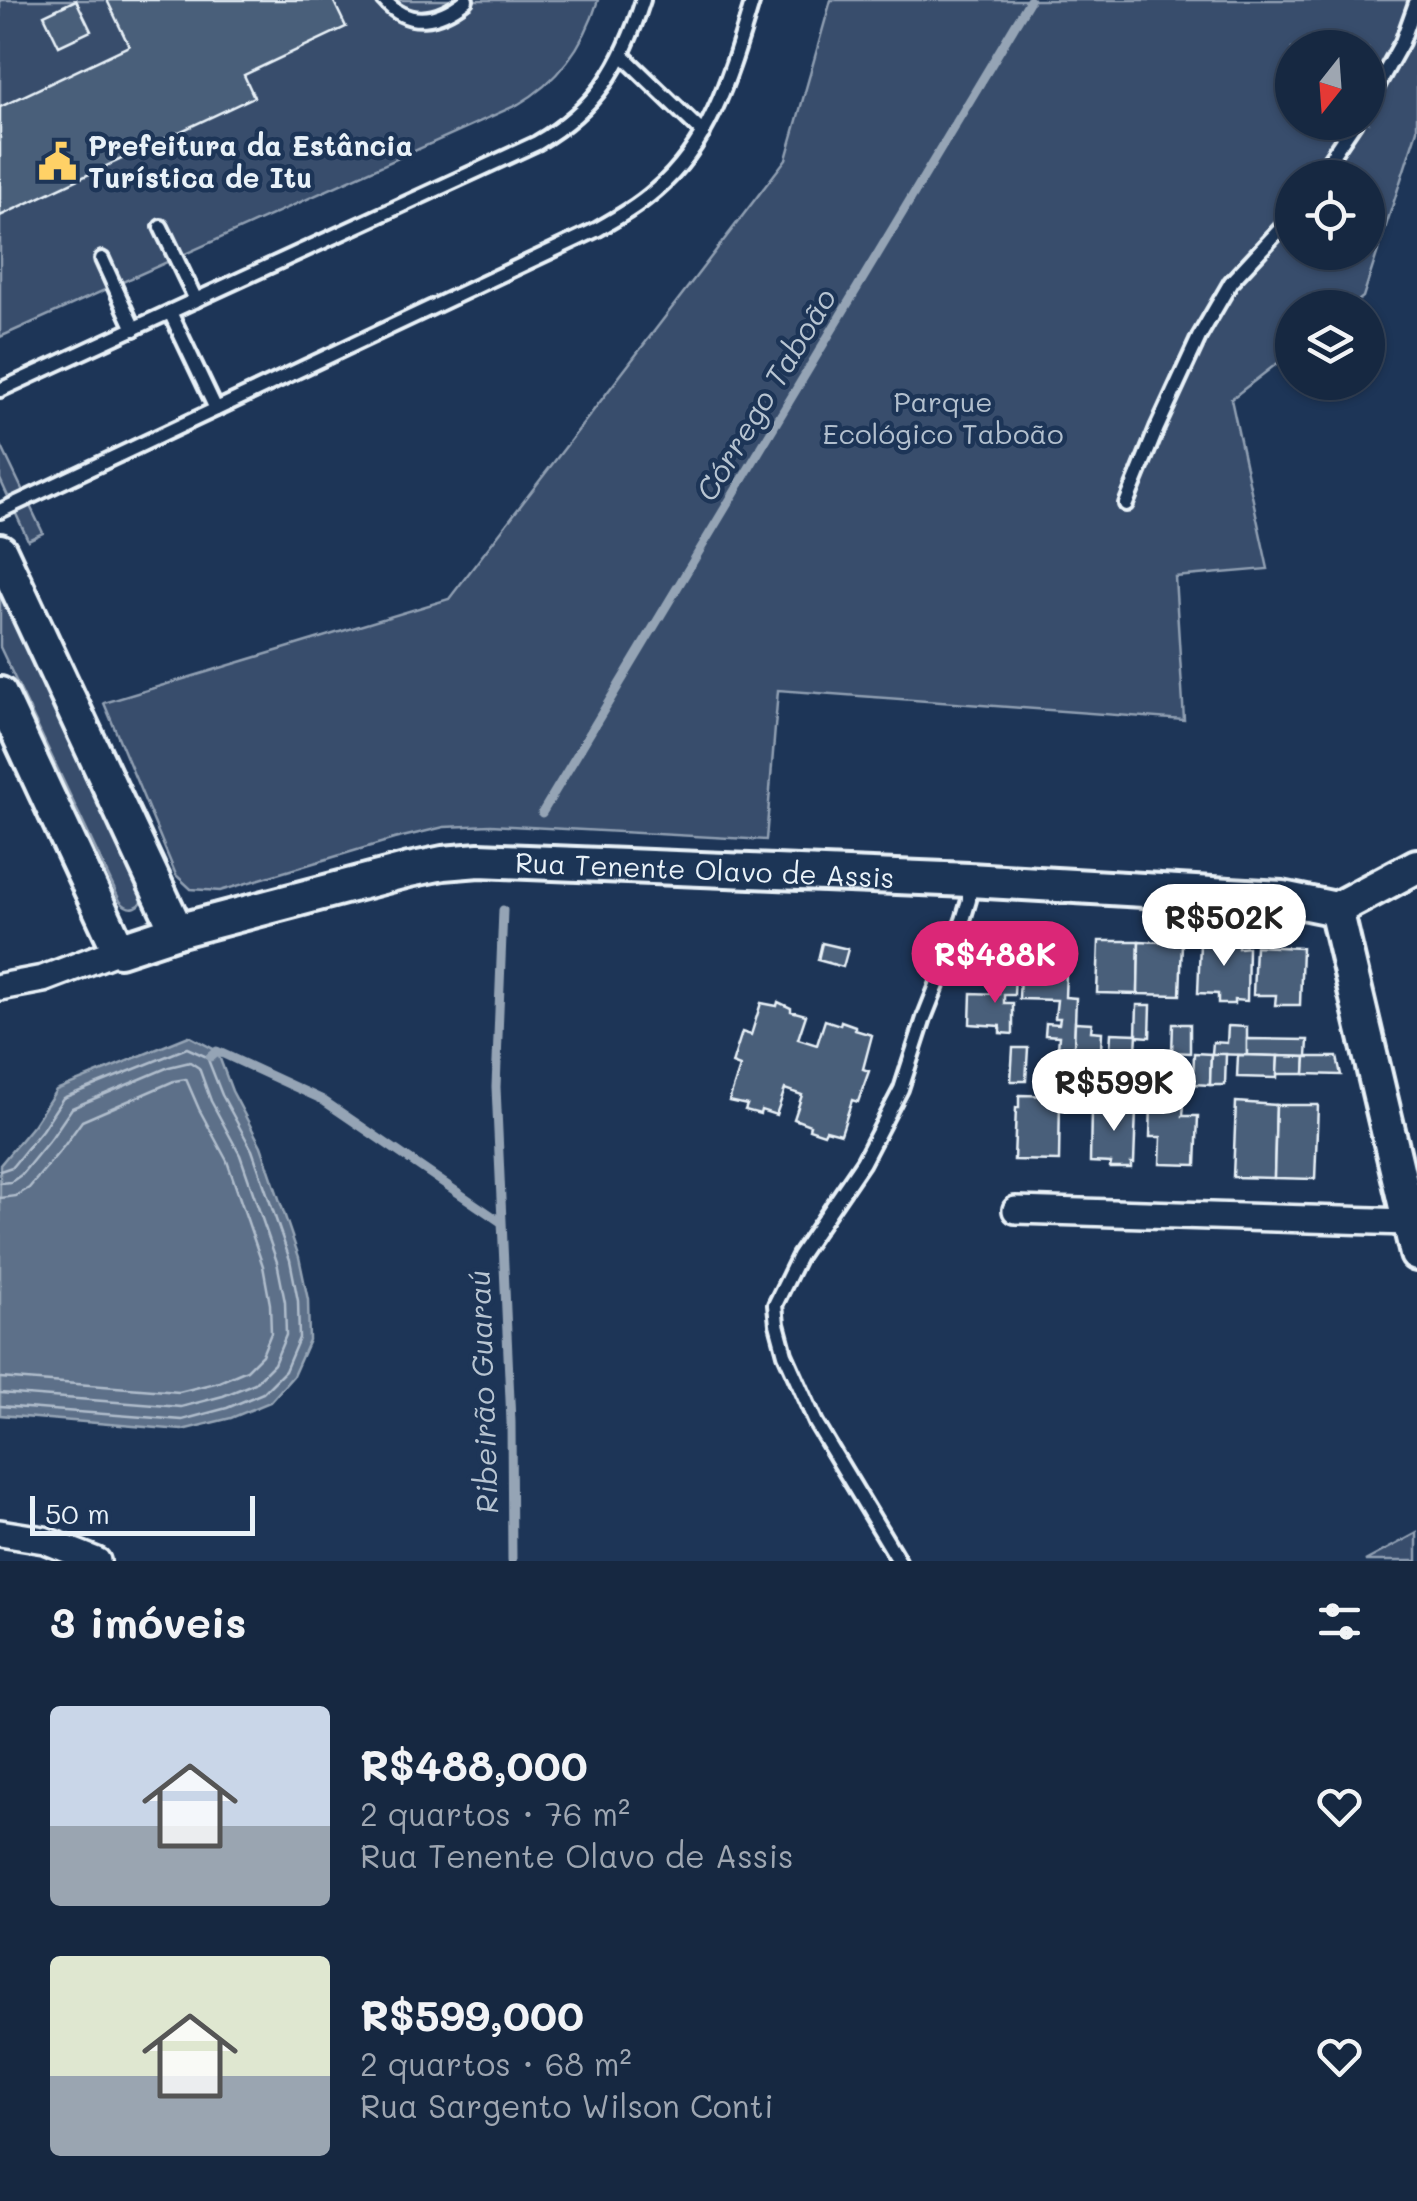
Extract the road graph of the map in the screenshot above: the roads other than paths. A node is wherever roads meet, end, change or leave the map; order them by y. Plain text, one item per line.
1 (384, 0) edge
2 (466, 0) edge
3 (643, 0) edge
4 (753, 0) edge
5 (1417, 0) edge
6 (623, 56) junction
7 (1385, 73) edge
8 (703, 133) junction
9 (161, 227) dead end
10 (1275, 234) edge
11 (102, 259) dead end
12 (196, 300) junction
13 (170, 312) junction
14 (134, 329) junction
15 (0, 390) edge
16 (216, 408) junction
17 (1126, 504) dead end
18 (0, 511) edge
19 (0, 550) edge
20 (0, 694) edge
21 (1417, 866) edge
22 (969, 880) junction
23 (1336, 910) junction
24 (177, 931) junction
25 (119, 950) junction
26 (0, 987) edge
27 (1016, 1210) dead end
28 (1408, 1222) junction
29 (1417, 1254) edge
30 (0, 1533) edge
31 (97, 1561) edge
32 (899, 1561) edge

1 - 2 lane
3 - 6 lane
4 - 8 lane
5 - 7 lane
6 - 8 lane
6 - 12 lane
8 - 16 lane
9 - 12 lane
10 - 17 lane
11 - 14 lane
12 - 13 lane
13 - 14 lane
13 - 16 lane
14 - 15 lane
16 - 18 lane
19 - 24 street
20 - 25 street
21 - 23 street
22 - 23 street, Rua Tenente Olavo de Assis
22 - 24 street, Rua Tenente Olavo de Assis
22 - 32 lane
23 - 28 street
24 - 25 street, Rua Tenente Olavo de Assis
25 - 26 street, Rua Tenente Olavo de Assis
27 - 28 street
28 - 29 street
30 - 31 street

